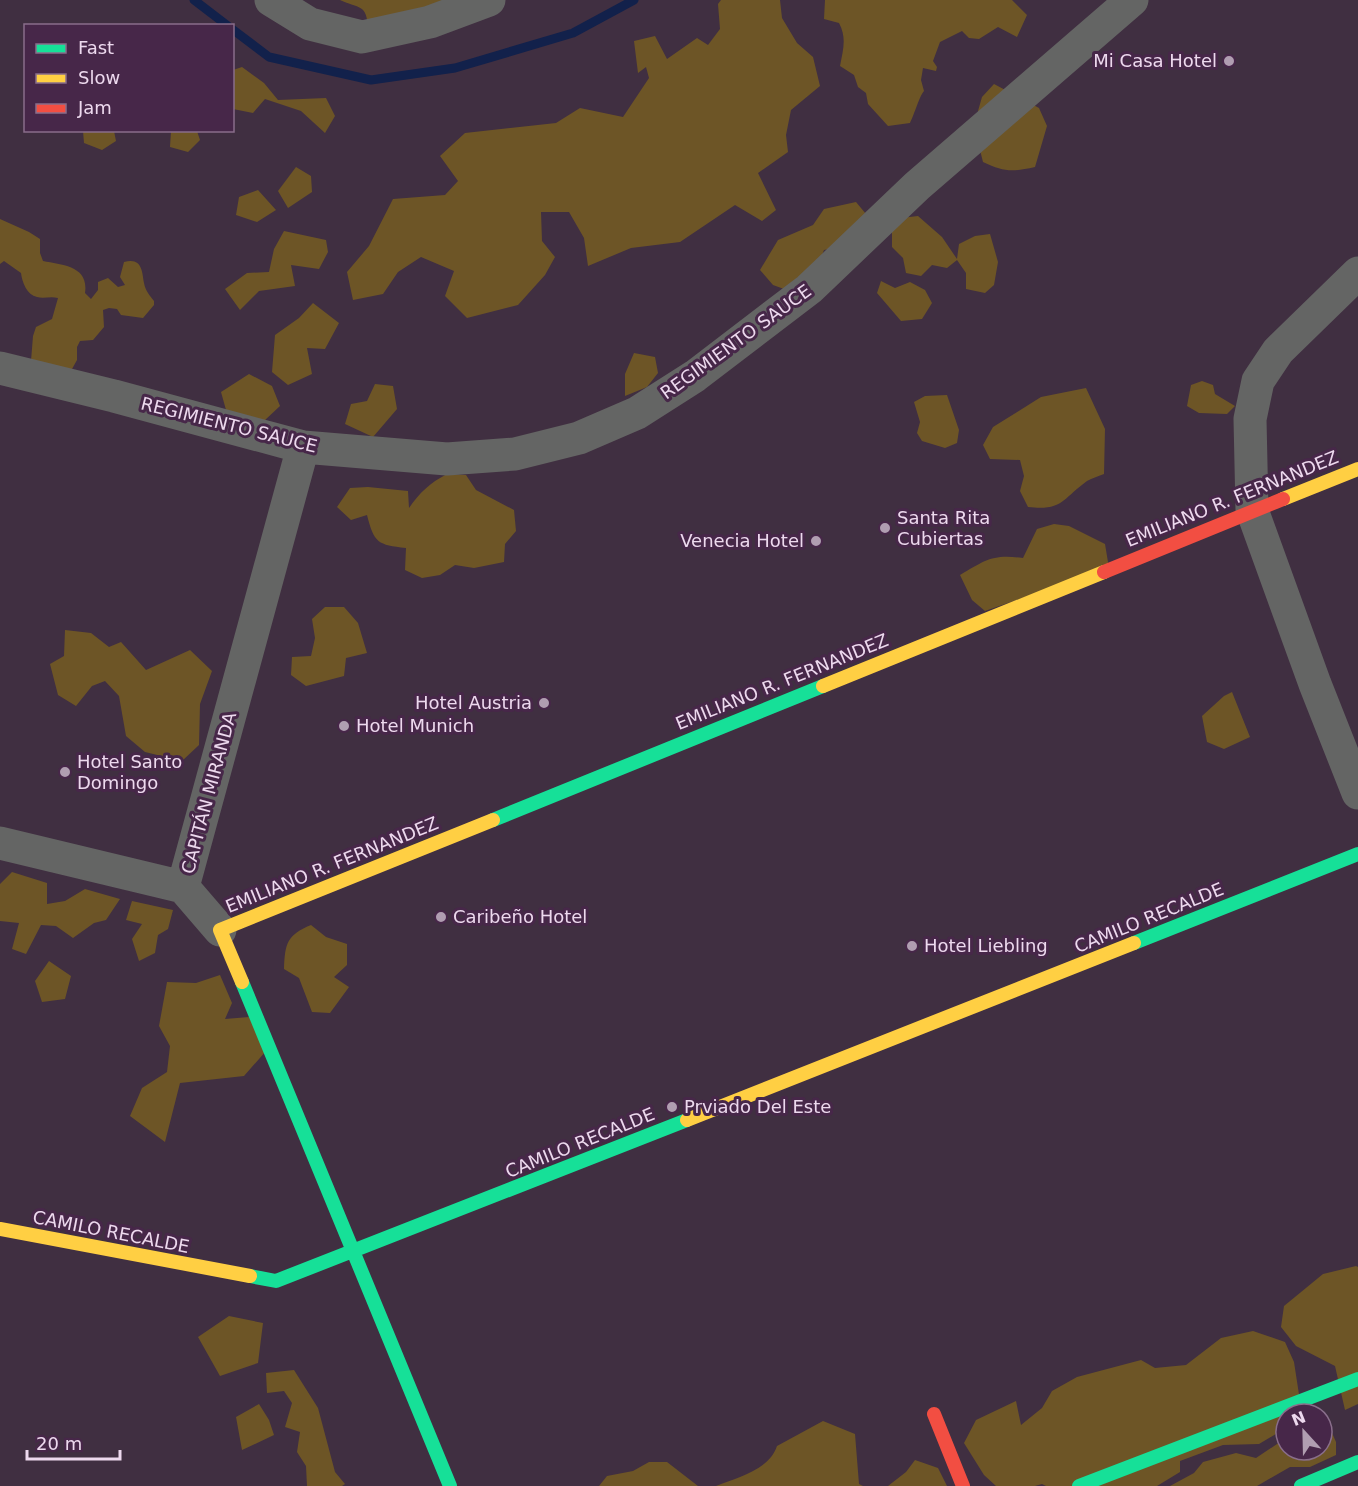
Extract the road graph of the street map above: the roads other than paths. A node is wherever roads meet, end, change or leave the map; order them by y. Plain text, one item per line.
1 (271, 0) edge
2 (489, 0) edge
3 (1132, 0) edge
4 (1358, 273) edge
5 (0, 368) edge
6 (303, 447) junction
7 (1358, 468) edge
8 (1252, 510) junction
9 (1358, 793) edge
10 (0, 843) edge
11 (1358, 854) edge
12 (183, 887) junction
13 (220, 930) junction
14 (0, 1229) edge
15 (354, 1252) junction
16 (1358, 1379) edge
17 (934, 1414) dead end
18 (1358, 1462) edge
19 (450, 1486) edge
20 (963, 1486) edge
21 (1079, 1486) edge
22 (1301, 1486) edge

1 - 2 street
3 - 6 street, REGIMIENTO SAUCE
4 - 8 street
5 - 6 street, REGIMIENTO SAUCE
6 - 12 street, CAPITÁN MIRANDA
7 - 8 main road, EMILIANO R. FERNANDEZ
8 - 9 street
8 - 13 main road, EMILIANO R. FERNANDEZ
10 - 12 street
11 - 15 main road, CAMILO RECALDE
12 - 13 street, CAPITÁN MIRANDA
13 - 15 main road, CAPITÁN MIRANDA
14 - 15 main road, CAMILO RECALDE
15 - 19 main road, CAPITÁN MIRANDA
16 - 21 main road
17 - 20 main road
18 - 22 main road

